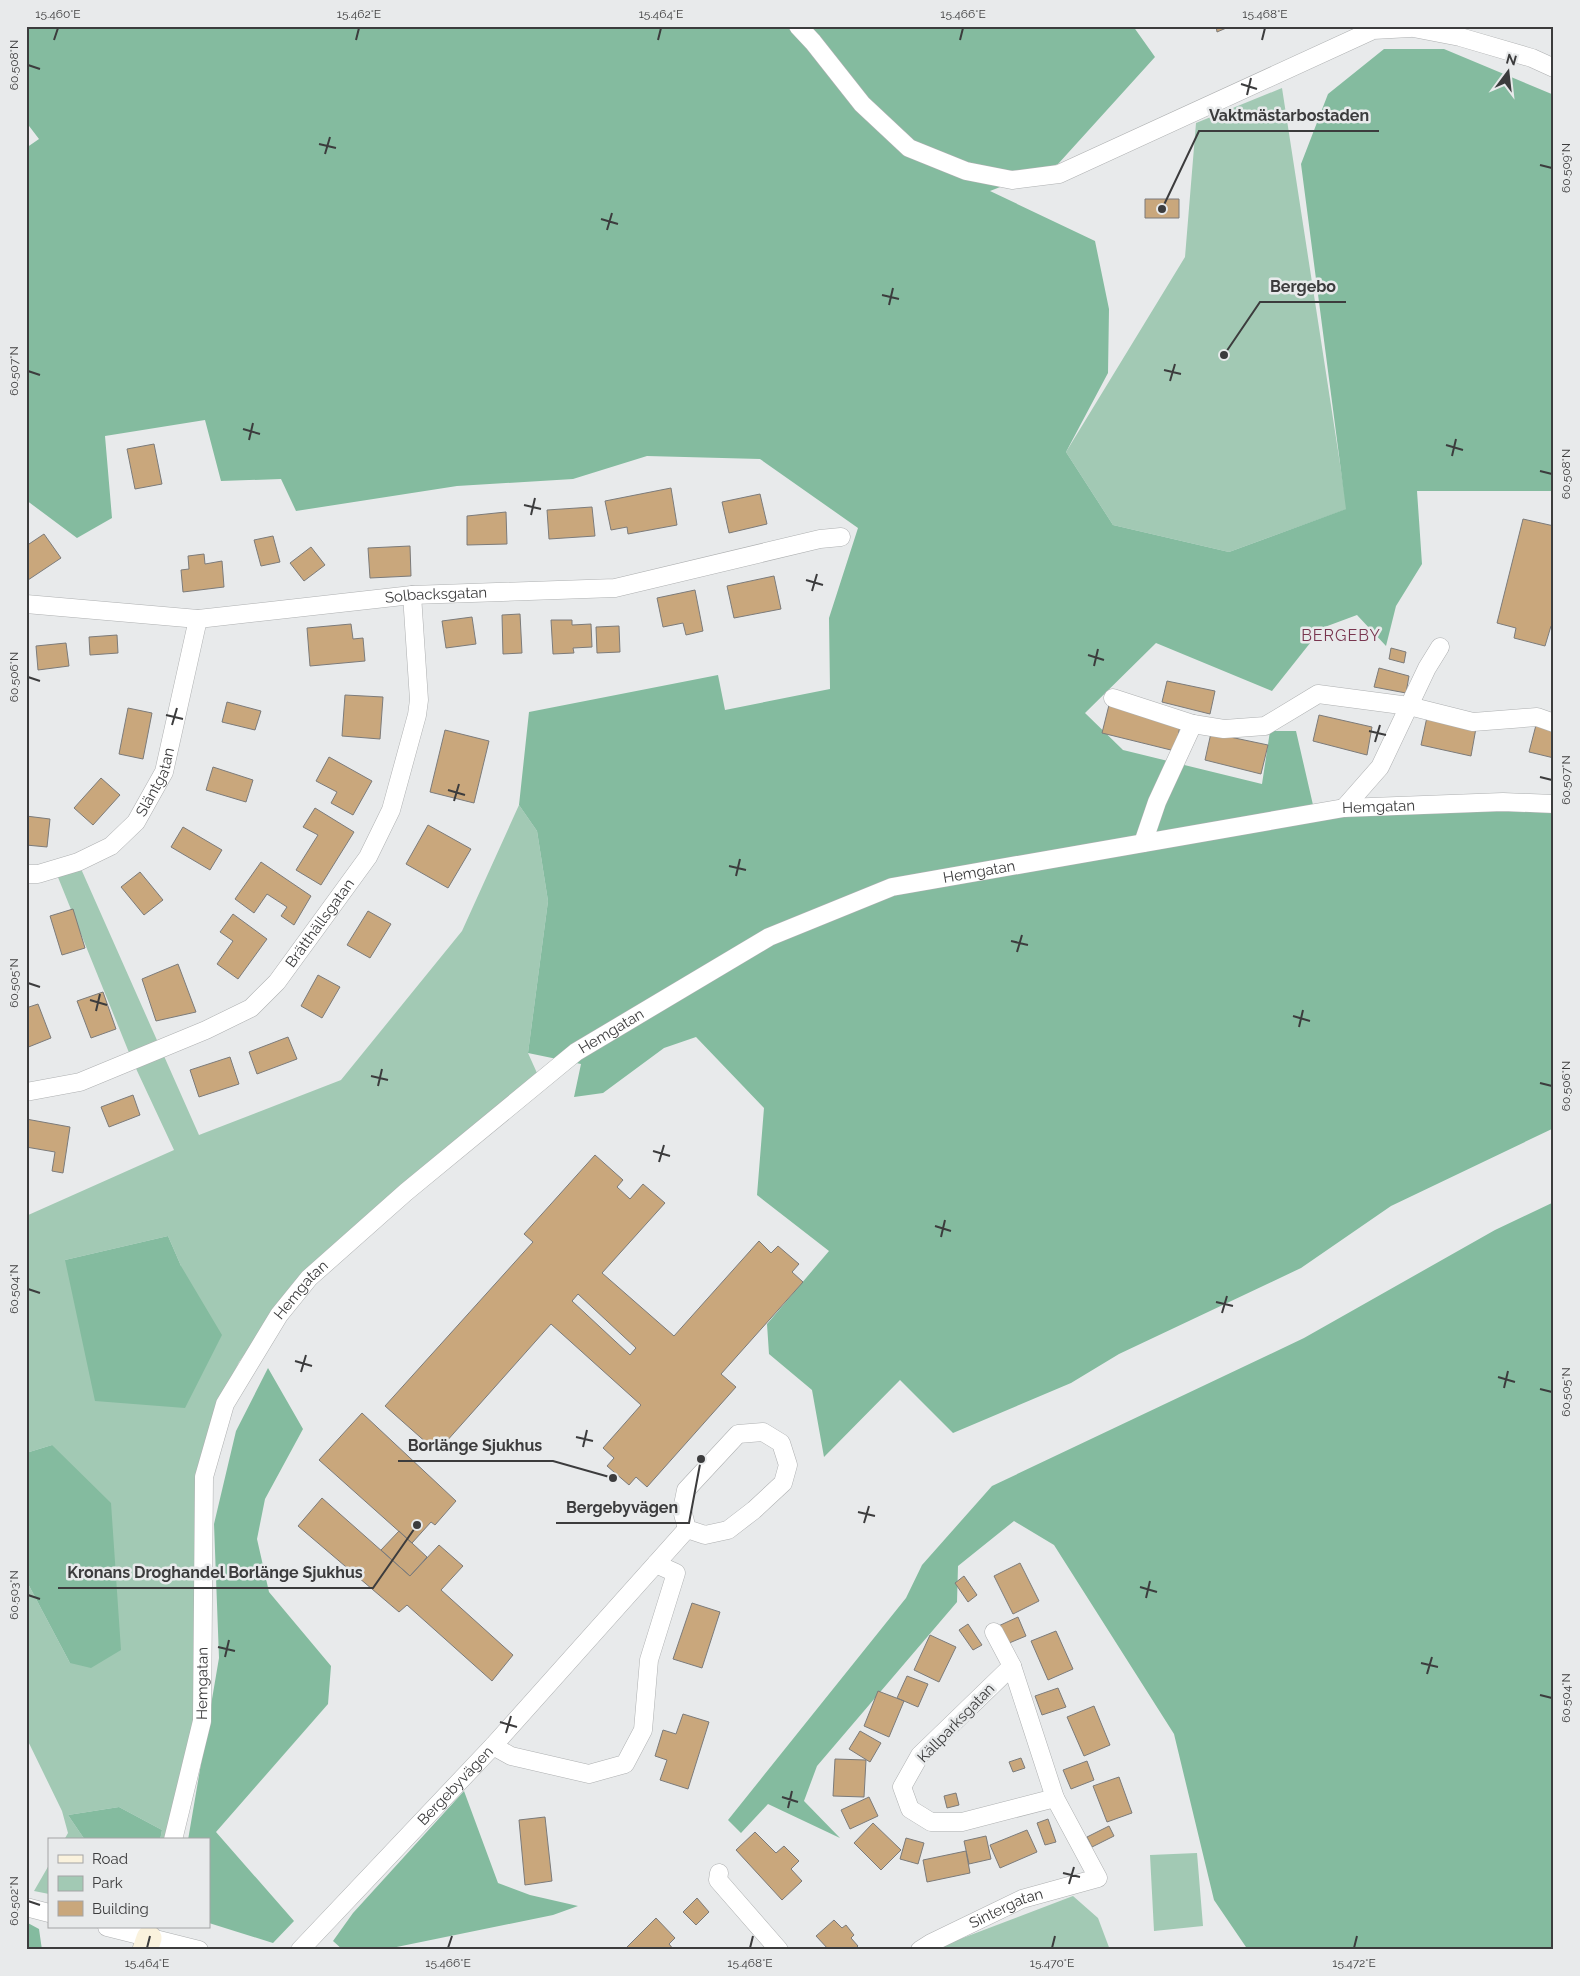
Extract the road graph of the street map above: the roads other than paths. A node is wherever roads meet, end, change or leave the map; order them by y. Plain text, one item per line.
1 (798, 26) edge
2 (1407, 27) edge
3 (1554, 68) edge
4 (841, 537) dead end
5 (412, 595) junction
6 (26, 604) edge
7 (198, 619) junction
8 (1440, 647) dead end
9 (1113, 698) dead end
10 (1409, 706) junction
11 (1554, 723) edge
12 (1194, 724) junction
13 (1554, 804) edge
14 (1344, 808) junction
15 (1143, 843) junction
16 (26, 874) edge
17 (26, 1092) edge
18 (687, 1529) junction
19 (656, 1564) junction
20 (994, 1632) dead end
21 (1012, 1666) junction
22 (493, 1746) junction
23 (1055, 1798) junction
24 (173, 1838) edge
25 (719, 1873) dead end
26 (1098, 1878) joint
27 (26, 1907) edge
28 (48, 1913) edge
29 (112, 1928) edge
30 (149, 1938) edge
31 (199, 1950) edge
32 (300, 1950) edge
33 (779, 1950) edge
34 (920, 1950) edge

1 - 2 street
2 - 3 street
4 - 5 street, Solbacksgatan
5 - 7 street, Solbacksgatan
5 - 17 street, Brätthällsgatan
6 - 7 street, Solbacksgatan
7 - 16 street, Släntgatan
8 - 10 street
9 - 12 street
10 - 11 street
10 - 12 street
10 - 14 street
12 - 15 street
13 - 14 street, Hemgatan
14 - 15 street, Hemgatan
15 - 24 street, Hemgatan
18 - 18 street
18 - 19 street, Bergebyvägen
19 - 22 street, Bergebyvägen
19 - 22 street
20 - 21 street, Källparksgatan
21 - 23 street, Källparksgatan
21 - 23 street, Källparksgatan
22 - 32 street, Bergebyvägen
23 - 26 street, Källparksgatan
25 - 33 street
26 - 34 street, Sintergatan
27 - 28 street
29 - 30 street
30 - 31 street

